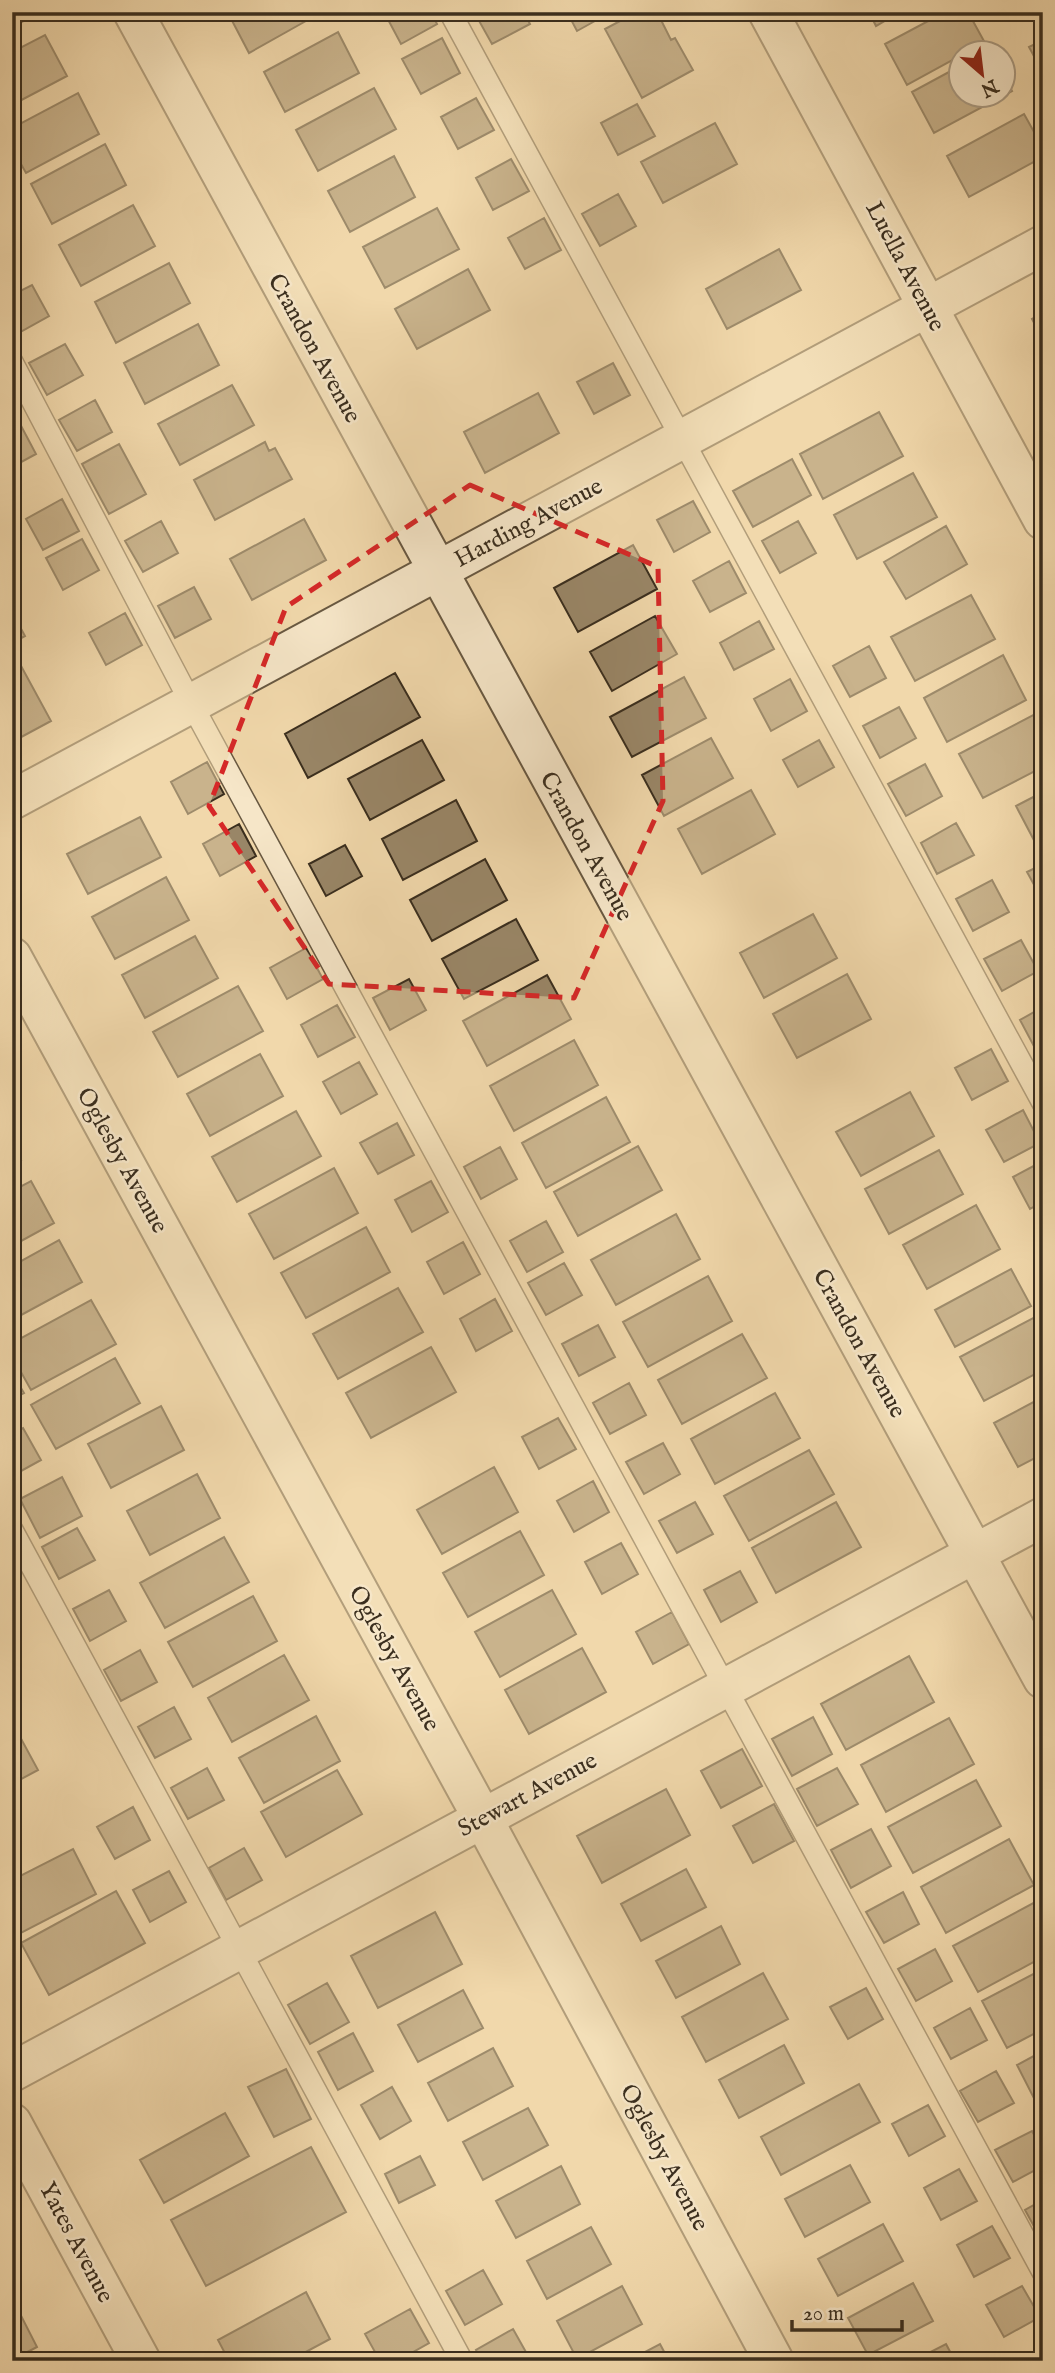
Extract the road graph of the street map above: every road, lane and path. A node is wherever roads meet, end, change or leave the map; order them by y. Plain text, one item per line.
1 (132, 12) edge
2 (450, 12) edge
3 (768, 12) edge
4 (1043, 244) edge
5 (928, 307) junction
6 (12, 362) edge
7 (683, 438) junction
8 (1043, 520) edge
9 (437, 571) junction
10 (191, 703) junction
11 (12, 800) edge
12 (12, 957) edge
13 (1043, 1103) edge
14 (1043, 1517) edge
15 (12, 1530) edge
16 (975, 1553) junction
17 (1043, 1679) edge
18 (725, 1688) junction
19 (483, 1818) junction
20 (240, 1949) junction
21 (12, 2072) edge
22 (12, 2123) edge
23 (1043, 2273) edge
24 (141, 2361) edge
25 (462, 2361) edge
26 (774, 2361) edge

1 - 9 street, Crandon Avenue
2 - 7 lane
3 - 5 street, Luella Avenue
4 - 5 street, Harding Avenue
5 - 7 street, Harding Avenue
5 - 8 street, Luella Avenue
6 - 10 lane
7 - 9 street, Harding Avenue
7 - 13 lane
9 - 10 street, Harding Avenue
9 - 16 street, Crandon Avenue
10 - 11 street, Harding Avenue
10 - 18 lane
12 - 19 street, Oglesby Avenue
14 - 16 street, Stewart Avenue
15 - 20 lane
16 - 17 street, Crandon Avenue
16 - 18 street, Stewart Avenue
18 - 19 street, Stewart Avenue
18 - 23 lane
19 - 20 street, Stewart Avenue
19 - 26 street, Oglesby Avenue
20 - 21 street, Stewart Avenue
20 - 25 lane
22 - 24 street, Yates Avenue

